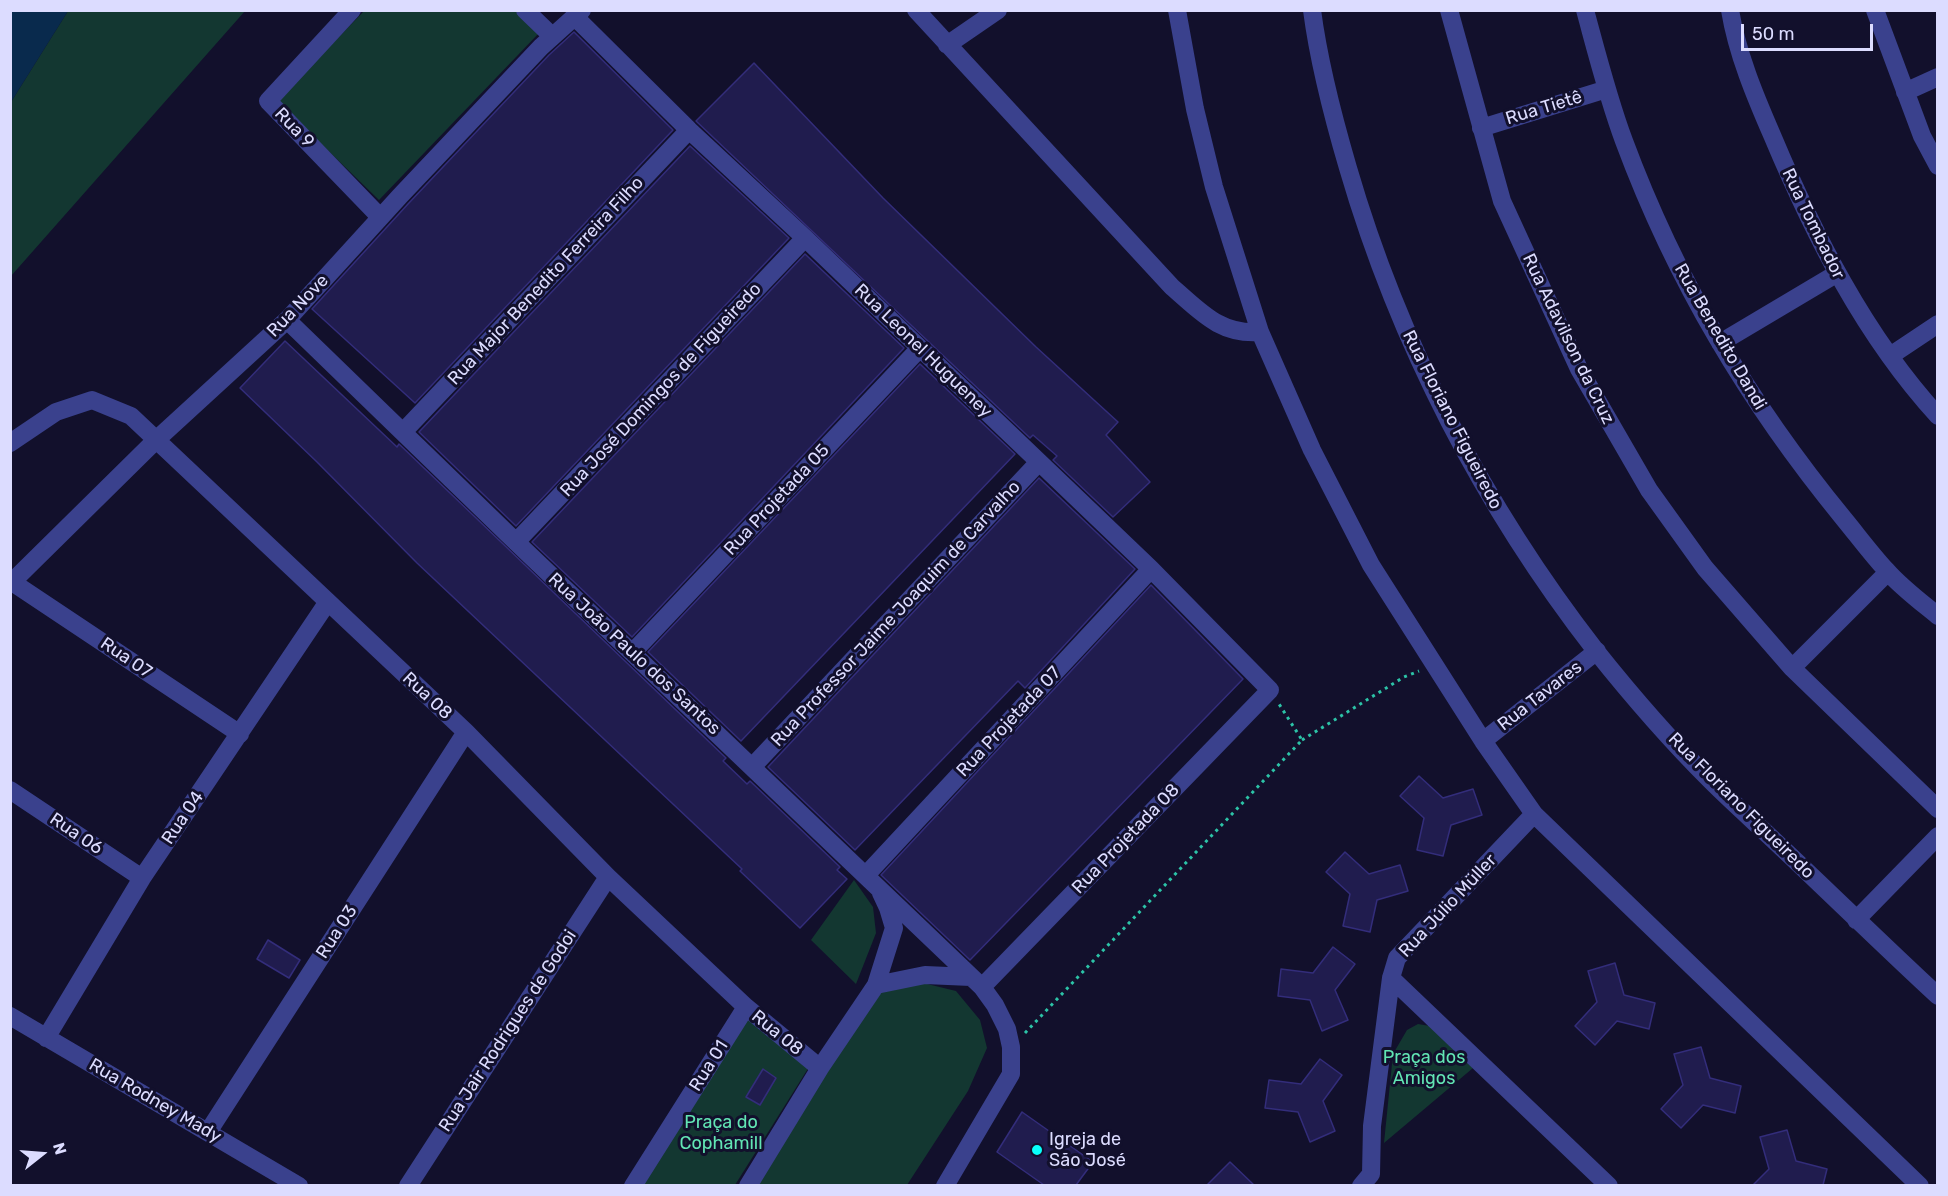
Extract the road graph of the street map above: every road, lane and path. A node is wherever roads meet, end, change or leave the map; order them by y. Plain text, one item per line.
1 (352, 10) edge
2 (525, 10) edge
3 (916, 10) edge
4 (998, 10) edge
5 (1177, 10) edge
6 (1312, 10) edge
7 (1449, 10) edge
8 (1585, 10) edge
9 (1730, 10) edge
10 (1875, 10) edge
11 (578, 13) edge
12 (552, 36) junction
13 (947, 45) junction
14 (1938, 77) edge
15 (1606, 89) junction
16 (1905, 92) junction
17 (1481, 128) junction
18 (689, 130) junction
19 (1938, 166) edge
20 (380, 217) junction
21 (805, 238) junction
22 (1836, 274) junction
23 (287, 320) junction
24 (1938, 324) edge
25 (1260, 332) junction
26 (1720, 343) junction
27 (920, 348) junction
28 (1890, 356) junction
29 (1938, 416) edge
30 (403, 432) junction
31 (155, 441) junction
32 (10, 443) edge
33 (1039, 462) junction
34 (516, 543) junction
35 (1151, 569) junction
36 (1888, 573) junction
37 (11, 583) edge
38 (327, 603) junction
39 (1938, 616) edge
40 (1597, 651) junction
41 (633, 652) junction
42 (1434, 665) junction
43 (1792, 668) junction
44 (1270, 690) junction
45 (466, 732) junction
46 (240, 734) junction
47 (1302, 740) junction
48 (1483, 741) junction
49 (753, 766) junction
50 (10, 790) edge
51 (1938, 809) edge
52 (1534, 814) junction
53 (1938, 836) edge
54 (608, 877) junction
55 (142, 878) junction
56 (872, 880) junction
57 (1856, 920) junction
58 (1391, 978) junction
59 (976, 982) junction
60 (876, 985) junction
61 (1938, 996) edge
62 (747, 1007) junction
63 (10, 1016) edge
64 (46, 1038) junction
65 (1011, 1047) junction
66 (820, 1068) junction
67 (208, 1132) junction
68 (1372, 1182) edge
69 (299, 1185) edge
70 (408, 1185) edge
71 (633, 1185) edge
72 (747, 1185) edge
73 (945, 1185) edge
74 (1610, 1185) edge
75 (1920, 1185) edge

1 - 20 street, Rua 9
2 - 12 street
3 - 13 street
4 - 13 street
5 - 25 street
6 - 40 street, Rua Floriano Figueiredo
7 - 17 street, Rua Adavilson da Cruz
8 - 15 street, Rua Benedito Dandi
9 - 22 street, Rua Tombador
10 - 16 street
11 - 12 street, Rua Nove
11 - 18 street, Rua Leonel Hugueney
12 - 20 street, Rua Nove
13 - 25 street
14 - 16 street
15 - 17 street, Rua Tietê
15 - 26 street, Rua Benedito Dandi
16 - 19 street
17 - 43 street, Rua Adavilson da Cruz
18 - 21 street, Rua Leonel Hugueney
18 - 30 street, Rua Major Benedito Ferreira Filho
20 - 23 street, Rua Nove
21 - 27 street, Rua Leonel Hugueney
21 - 34 street, Rua José Domingos de Figueiredo
22 - 26 street
22 - 28 street, Rua Tombador
23 - 30 street, Rua João Paulo dos Santos
23 - 31 street, Rua Nove
24 - 28 street
25 - 42 street
26 - 36 street, Rua Benedito Dandi
27 - 33 street, Rua Leonel Hugueney
27 - 41 street, Rua Projetada 05
28 - 29 street, Rua Tombador
30 - 34 street, Rua João Paulo dos Santos
31 - 32 street, Rua 08
31 - 37 street, Rua Nove
31 - 38 street, Rua 08
33 - 35 street, Rua Leonel Hugueney
33 - 49 street, Rua Professor Jaime Joaquim de Carvalho
34 - 41 street, Rua João Paulo dos Santos
35 - 44 street, Rua Leonel Hugueney
35 - 56 street, Rua Projetada 07
36 - 39 street, Rua Benedito Dandi
36 - 43 street
37 - 46 street, Rua 07
38 - 45 street, Rua 08
38 - 46 street, Rua 04
40 - 48 street, Rua Tavares
40 - 57 street, Rua Floriano Figueiredo
41 - 49 street, Rua João Paulo dos Santos
42 - 47 path
42 - 48 street
43 - 51 street, Rua Adavilson da Cruz
44 - 47 path
44 - 59 street, Rua Projetada 08
45 - 54 street, Rua 08
45 - 67 street, Rua 03
46 - 55 street, Rua 04
47 - 65 path
48 - 52 street
49 - 56 street, Rua João Paulo dos Santos
50 - 55 street, Rua 06
52 - 58 street, Rua Júlio Müller
52 - 75 street
53 - 57 street
54 - 62 street, Rua 08
54 - 70 street, Rua Jair Rodrigues de Godoi
55 - 64 street, Rua 04
56 - 59 street, Rua João Paulo dos Santos
56 - 60 street
57 - 61 street, Rua Floriano Figueiredo
58 - 68 street, Rua Júlio Müller
58 - 74 street
59 - 60 street
59 - 65 street, Rua João Paulo dos Santos
60 - 66 street
62 - 66 street, Rua 08
62 - 71 street, Rua 01
63 - 64 street, Rua Rodney Mady
64 - 67 street, Rua Rodney Mady
65 - 73 street
66 - 72 street
67 - 69 street, Rua Rodney Mady

